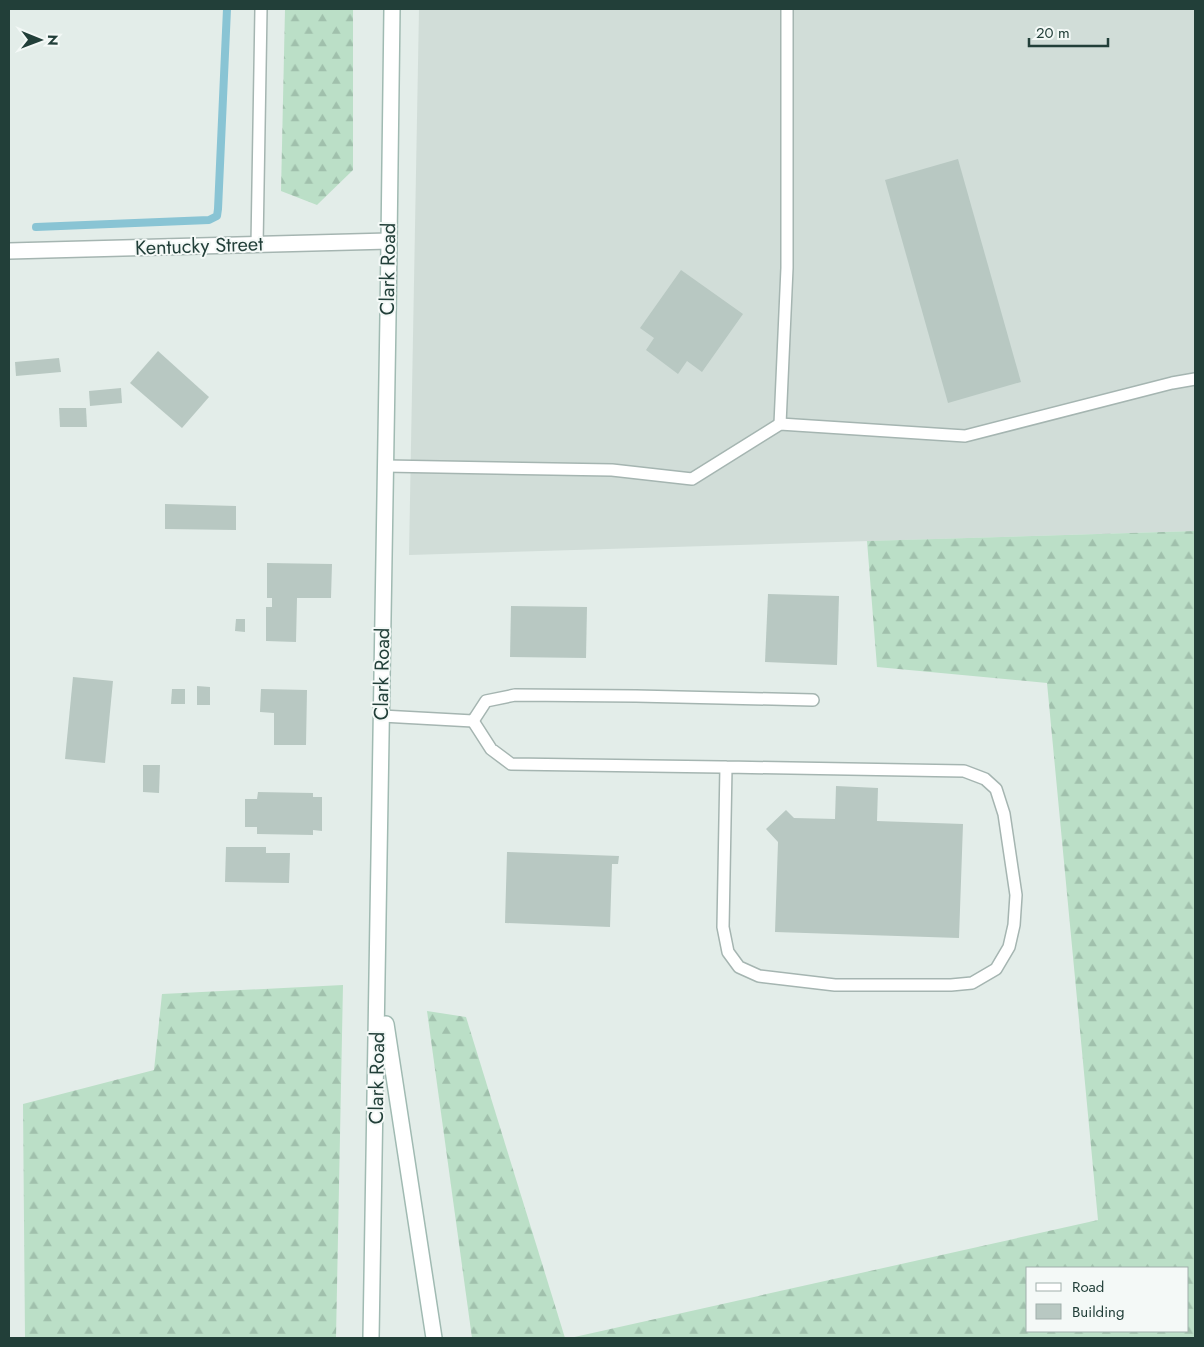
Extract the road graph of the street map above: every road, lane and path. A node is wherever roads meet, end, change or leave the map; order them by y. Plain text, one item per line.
1 (261, 9) edge
2 (392, 9) edge
3 (787, 9) edge
4 (389, 241) junction
5 (257, 245) junction
6 (9, 251) edge
7 (1195, 379) edge
8 (780, 424) junction
9 (385, 466) junction
10 (812, 700) dead end
11 (382, 716) junction
12 (473, 721) junction
13 (726, 767) junction
14 (380, 987) junction
15 (371, 1338) edge
16 (434, 1338) edge

1 - 5 lane
2 - 4 street, Clark Road
3 - 8 lane
4 - 5 street, Kentucky Street
4 - 9 street, Clark Road
5 - 6 street, Kentucky Street
7 - 8 lane
8 - 9 lane
9 - 11 street, Clark Road
10 - 12 lane
11 - 12 lane
11 - 14 street, Clark Road
12 - 13 lane
13 - 13 lane
14 - 15 street, Clark Road
14 - 16 street

